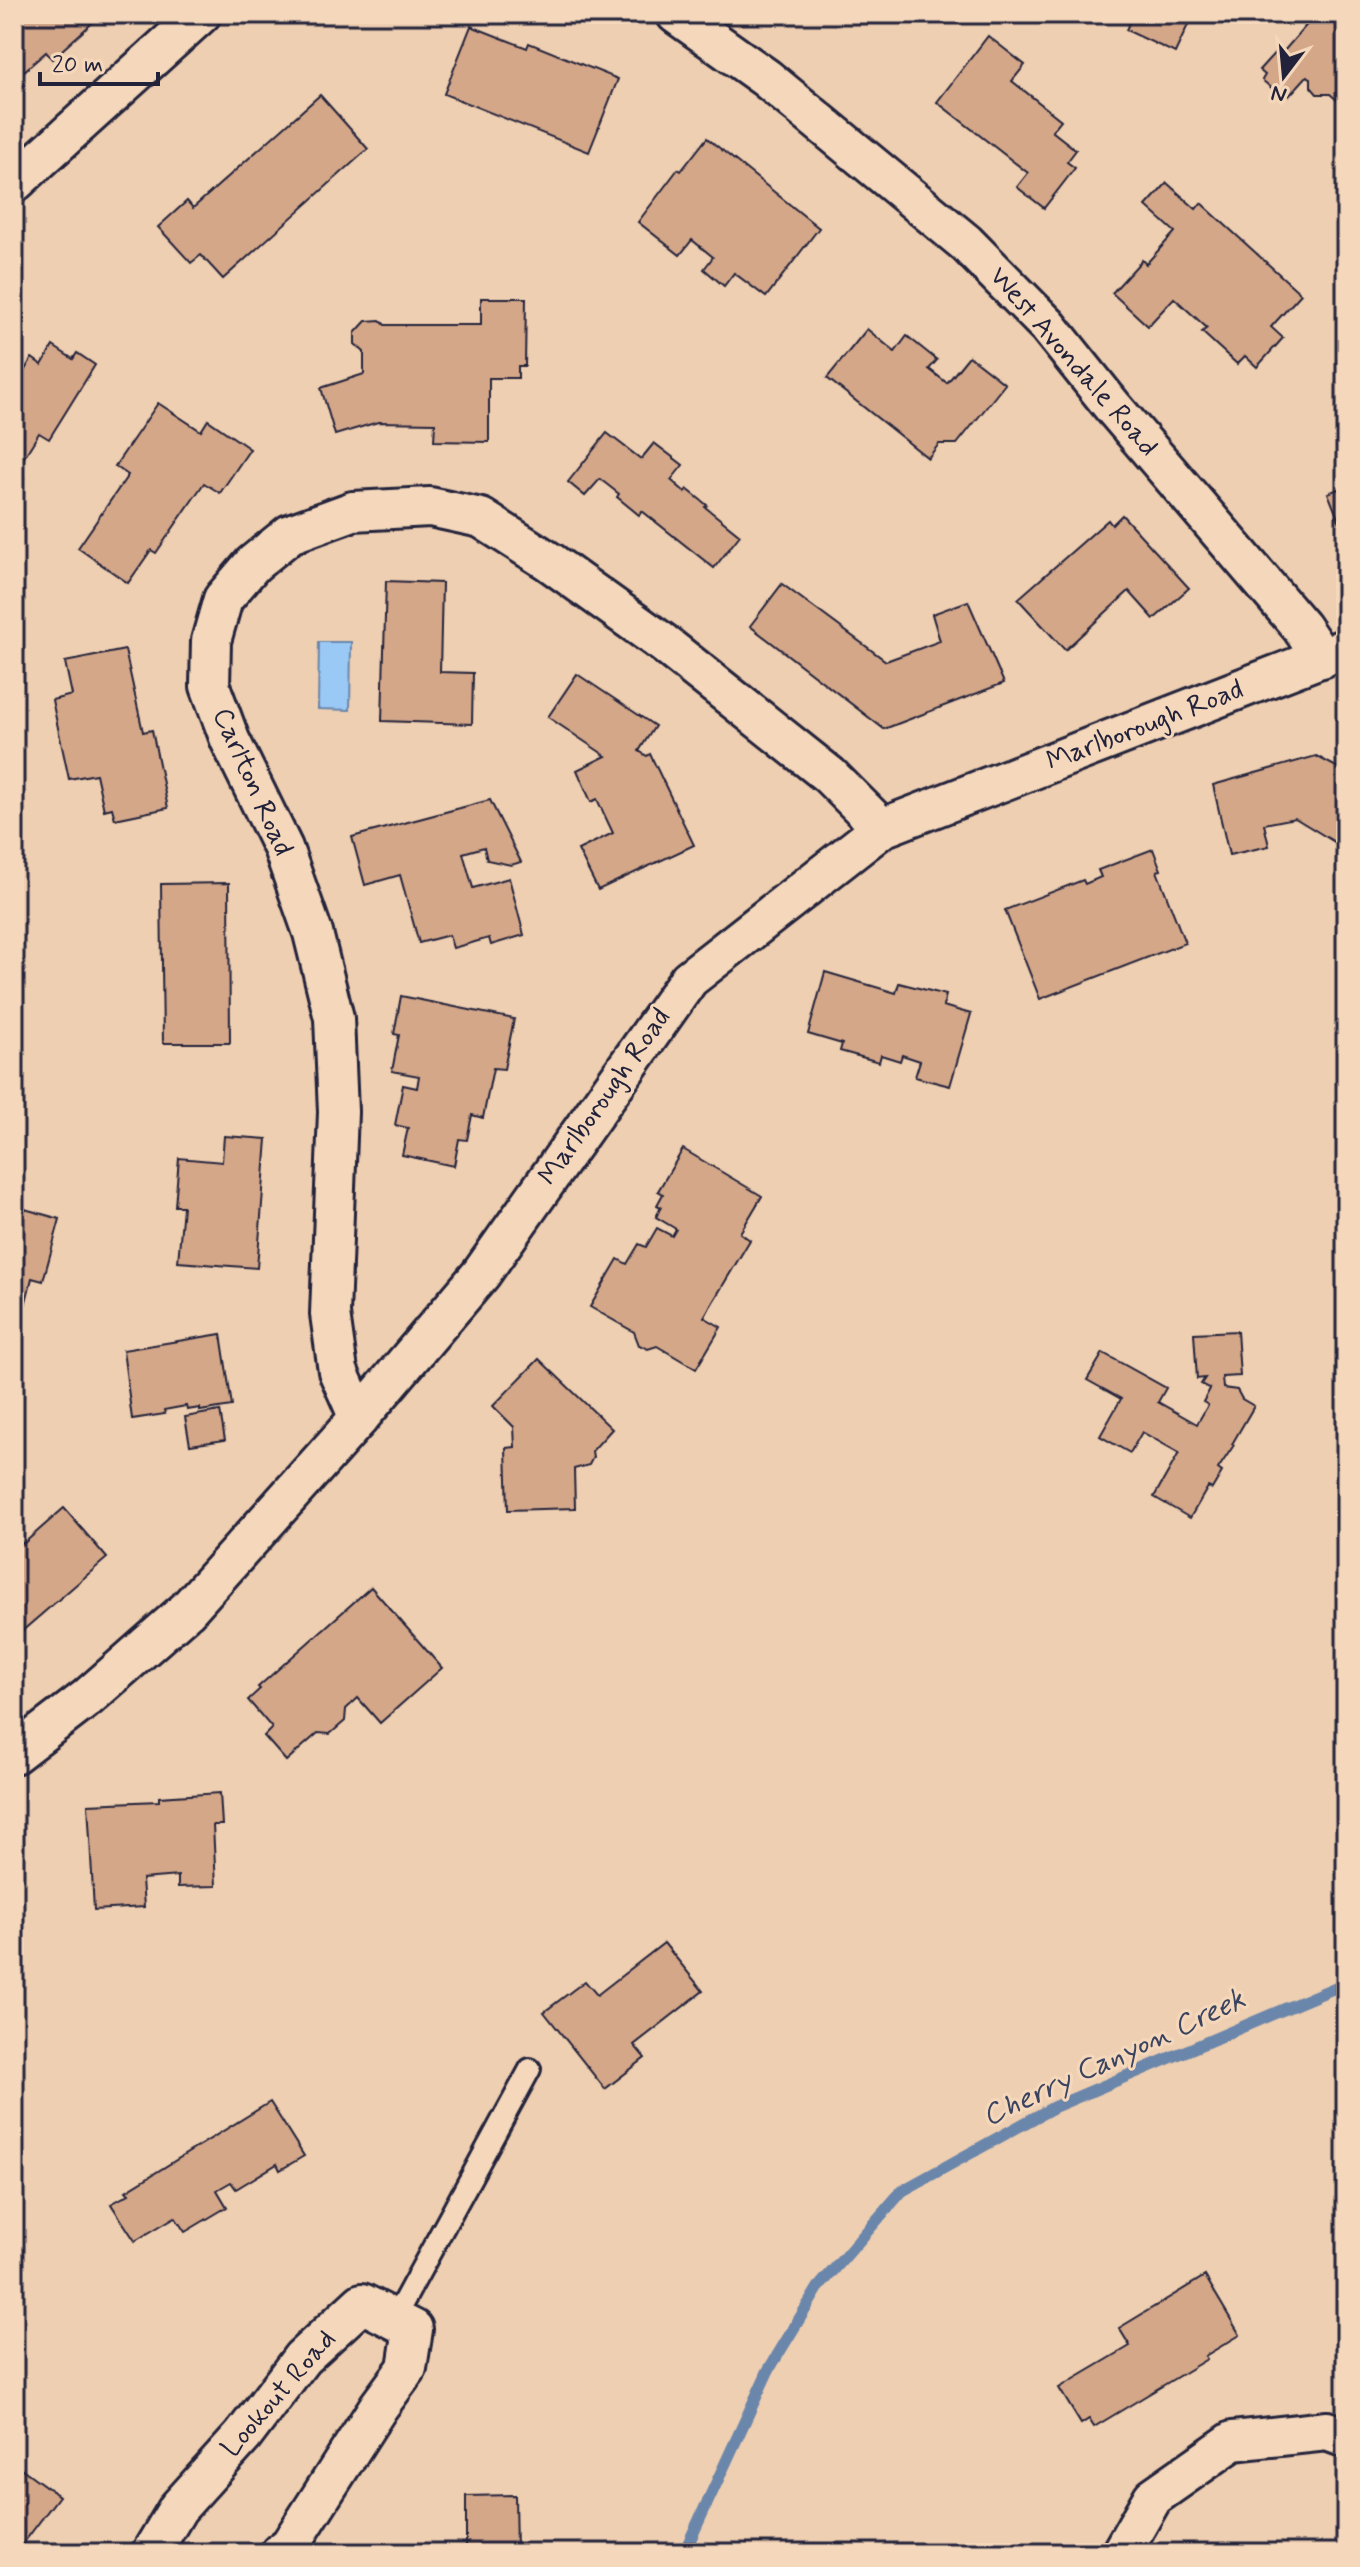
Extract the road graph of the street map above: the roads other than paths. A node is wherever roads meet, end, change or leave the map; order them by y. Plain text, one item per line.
1 (201, 14) edge
2 (676, 14) edge
3 (14, 183) edge
4 (1334, 653) edge
5 (882, 828) junction
6 (359, 1418) junction
7 (14, 1754) edge
8 (530, 2069) dead end
9 (394, 2319) junction
10 (1346, 2438) edge
11 (151, 2553) edge
12 (280, 2553) edge
13 (1121, 2553) edge

1 - 3 street
2 - 4 street, West Avondale Road
4 - 5 street, Marlborough Road
5 - 6 street, Marlborough Road
5 - 6 street, Carlton Road
6 - 7 street, Marlborough Road
8 - 9 lane
9 - 11 street, Lookout Road
9 - 12 street
10 - 13 street

